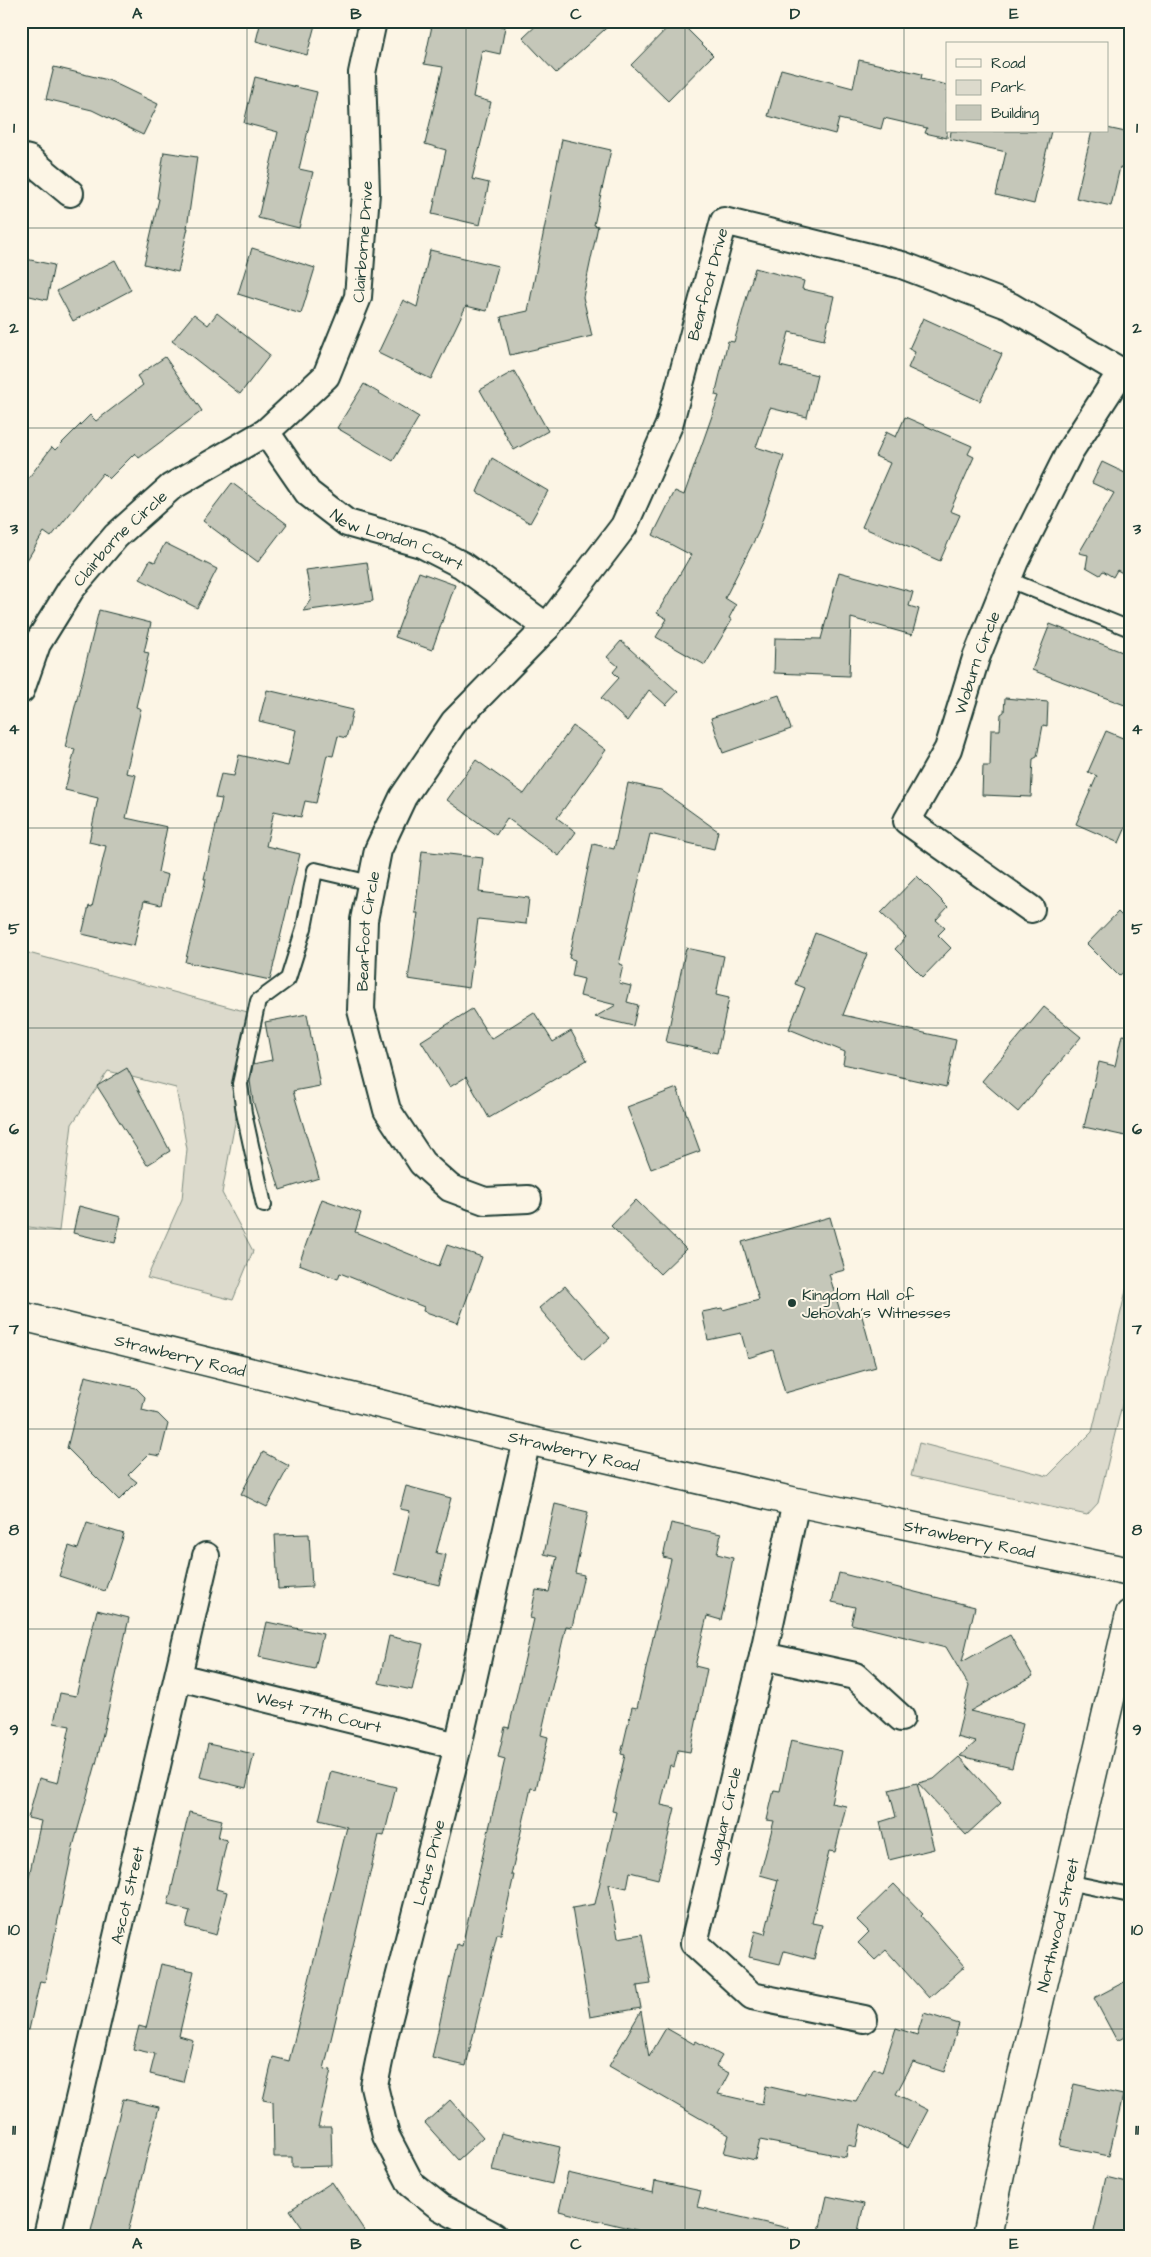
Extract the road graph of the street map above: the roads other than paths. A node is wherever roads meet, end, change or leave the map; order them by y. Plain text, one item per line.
1 (373, 21) edge
2 (21, 157) edge
3 (70, 193) dead end
4 (1125, 375) edge
5 (266, 432) junction
6 (1007, 579) junction
7 (547, 627) junction
8 (1130, 629) edge
9 (21, 690) edge
10 (371, 883) junction
11 (1031, 909) dead end
12 (528, 1199) dead end
13 (264, 1206) dead end
14 (21, 1316) edge
15 (527, 1440) junction
16 (796, 1502) junction
17 (206, 1556) dead end
18 (1130, 1572) edge
19 (1130, 1614) edge
20 (764, 1656) junction
21 (180, 1677) junction
22 (901, 1718) dead end
23 (458, 1746) junction
24 (1067, 1882) junction
25 (1130, 1895) edge
26 (864, 2019) dead end
27 (47, 2236) edge
28 (494, 2236) edge
29 (987, 2236) edge

1 - 5 street, Clairborne Drive
2 - 3 street
4 - 6 street, Woburn Circle
4 - 7 street, Bearfoot Drive
5 - 7 street, New London Court
5 - 9 street, Clairborne Circle
6 - 8 lane
6 - 11 street, Woburn Circle
7 - 10 street, Bearfoot Circle
10 - 12 street, Bearfoot Circle
10 - 13 lane
14 - 15 street, Strawberry Road
15 - 16 street, Strawberry Road
15 - 23 street, Lotus Drive
16 - 18 street, Strawberry Road
16 - 20 street, Jaguar Circle
17 - 21 street, Ascot Street
19 - 24 street, Northwood Street
20 - 22 street
20 - 26 street, Jaguar Circle
21 - 23 street, West 77th Court
21 - 27 street, Ascot Street
23 - 28 street, Lotus Drive
24 - 25 lane
24 - 29 street, Northwood Street

